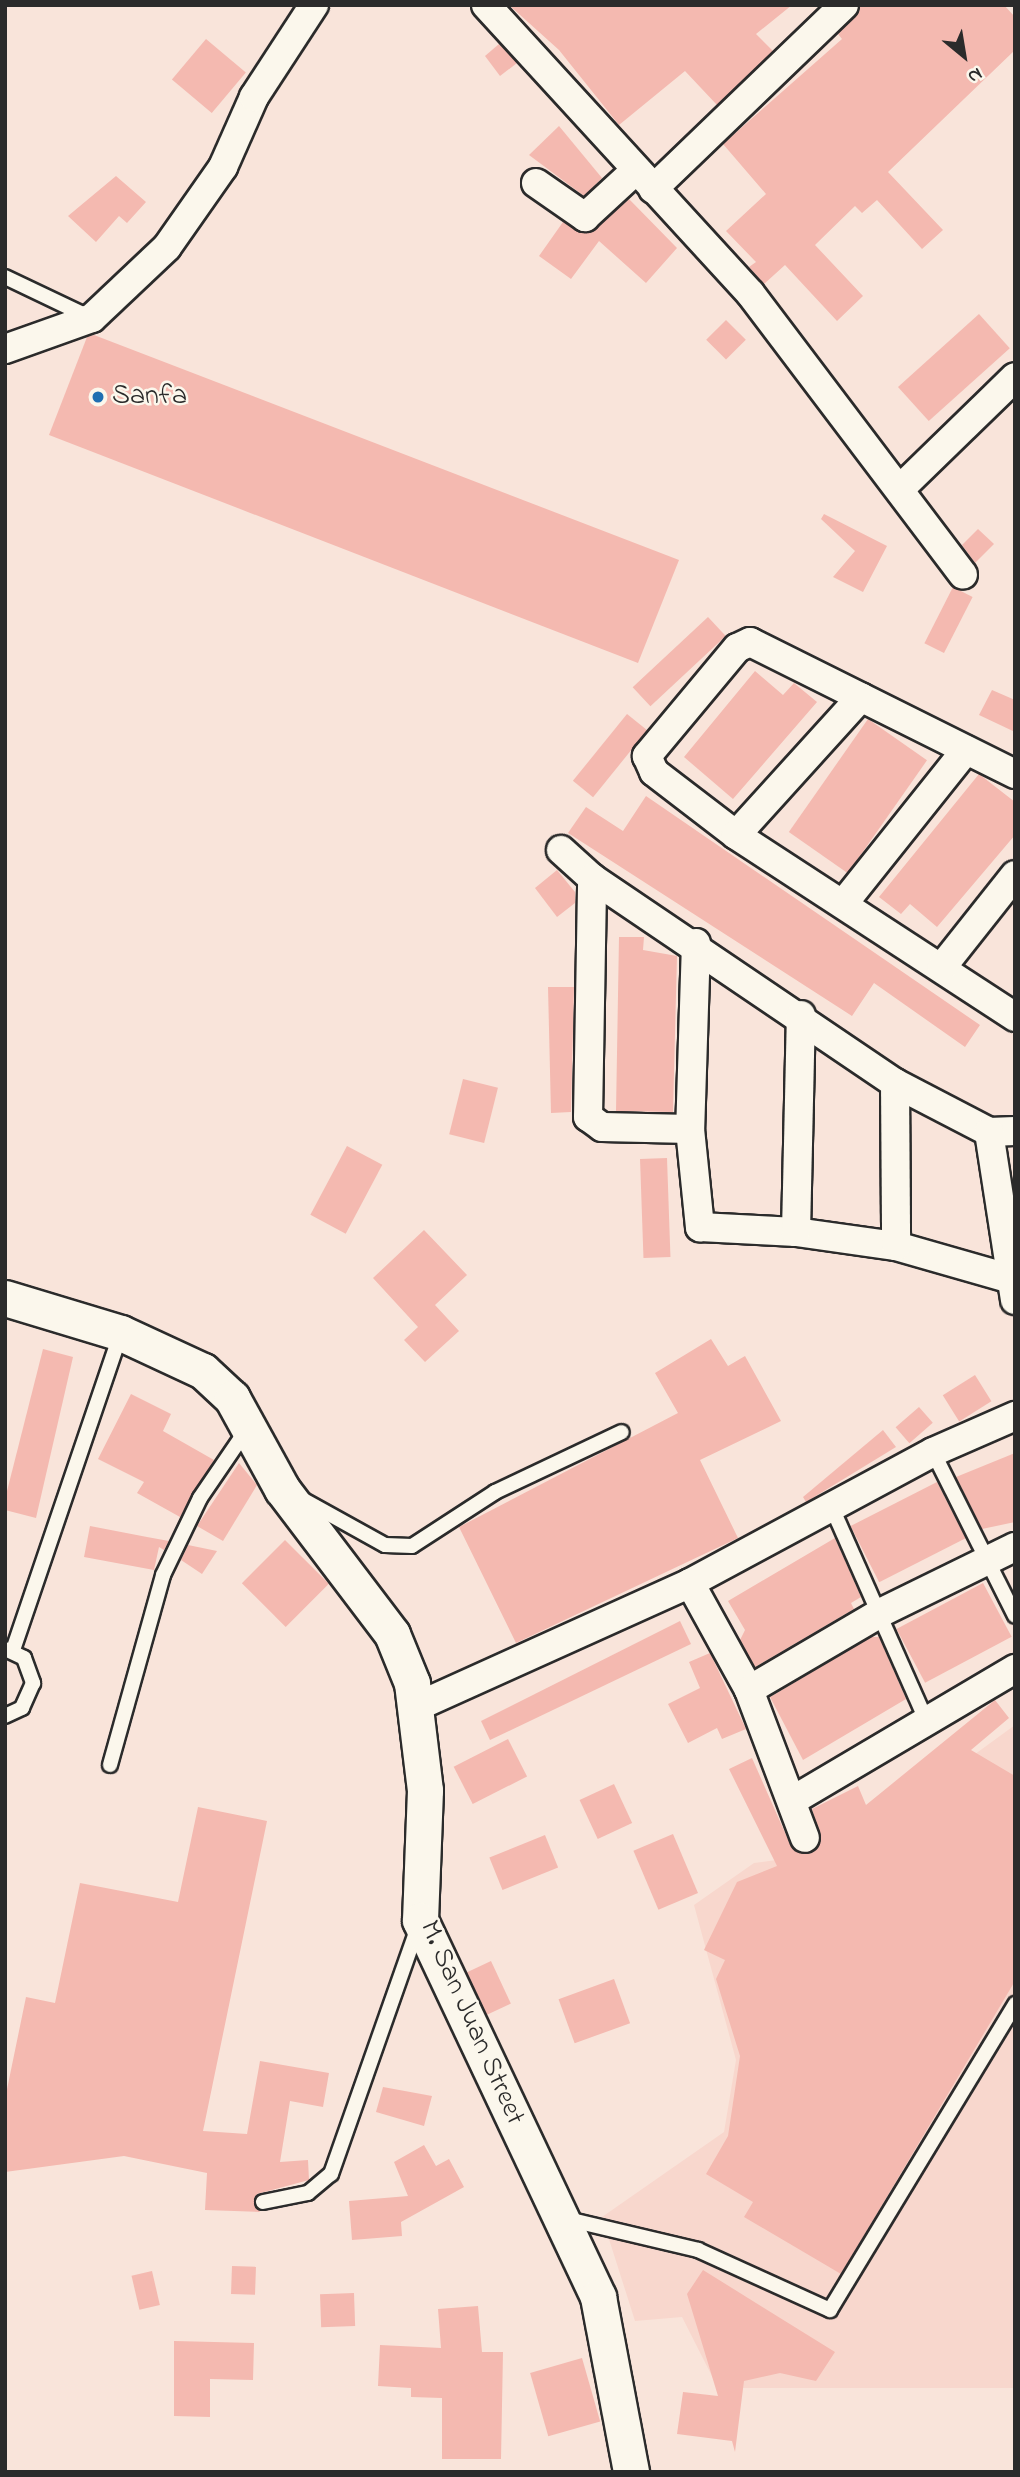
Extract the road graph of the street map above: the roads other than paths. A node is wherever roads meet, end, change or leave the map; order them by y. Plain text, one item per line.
1 (314, 5) edge
2 (486, 5) edge
3 (844, 5) edge
4 (645, 179) junction
5 (536, 183) dead end
6 (5, 277) edge
7 (92, 318) junction
8 (5, 349) edge
9 (1015, 377) edge
10 (901, 488) junction
11 (963, 575) dead end
12 (861, 697) junction
13 (966, 750) junction
14 (1015, 774) edge
15 (736, 835) junction
16 (561, 850) dead end
17 (1015, 875) edge
18 (592, 878) junction
19 (844, 904) junction
20 (696, 943) junction
21 (942, 967) junction
22 (801, 1015) junction
23 (1015, 1017) edge
24 (895, 1083) junction
25 (690, 1129) junction
26 (1002, 1132) edge
27 (796, 1232) junction
28 (896, 1246) junction
29 (1013, 1290) edge
30 (5, 1298) edge
31 (121, 1333) junction
32 (1015, 1416) edge
33 (249, 1424) junction
34 (622, 1432) dead end
35 (933, 1452) junction
36 (282, 1489) junction
37 (833, 1510) junction
38 (1003, 1552) edge
39 (690, 1583) junction
40 (880, 1613) junction
41 (1015, 1616) edge
42 (9, 1649) edge
43 (1015, 1668) edge
44 (749, 1690) junction
45 (416, 1707) junction
46 (5, 1716) edge
47 (926, 1720) junction
48 (110, 1765) dead end
49 (795, 1799) junction
50 (806, 1838) dead end
51 (420, 1920) junction
52 (1015, 2004) edge
53 (263, 2202) dead end
54 (567, 2220) junction
55 (631, 2472) edge

1 - 7 street
2 - 4 street
3 - 4 street
4 - 5 street
4 - 10 street
6 - 7 lane
7 - 8 street
9 - 10 street
10 - 11 street
12 - 13 street
12 - 15 street
12 - 15 street
13 - 14 street
13 - 19 street
15 - 19 street
16 - 18 street
17 - 21 street
18 - 20 street
18 - 25 street
19 - 21 street
20 - 22 street
20 - 25 street
21 - 23 street
22 - 24 street
22 - 27 street
24 - 26 street
24 - 28 street
25 - 27 street
26 - 29 street
27 - 28 street
28 - 29 street
30 - 31 street, M. San Juan Street
31 - 33 street, M. San Juan Street
31 - 42 lane
32 - 35 street
33 - 36 street, M. San Juan Street
33 - 48 lane
34 - 36 lane
35 - 37 street
35 - 38 lane
36 - 45 street, M. San Juan Street
37 - 39 street
37 - 40 lane
38 - 40 street
38 - 41 lane
39 - 44 street
39 - 45 street
40 - 44 street
40 - 47 lane
42 - 46 lane
43 - 47 street
44 - 49 street
45 - 51 street, M. San Juan Street
47 - 49 street
49 - 50 street
51 - 53 lane
51 - 54 street, M. San Juan Street
52 - 54 lane
54 - 55 street, M. San Juan Street

